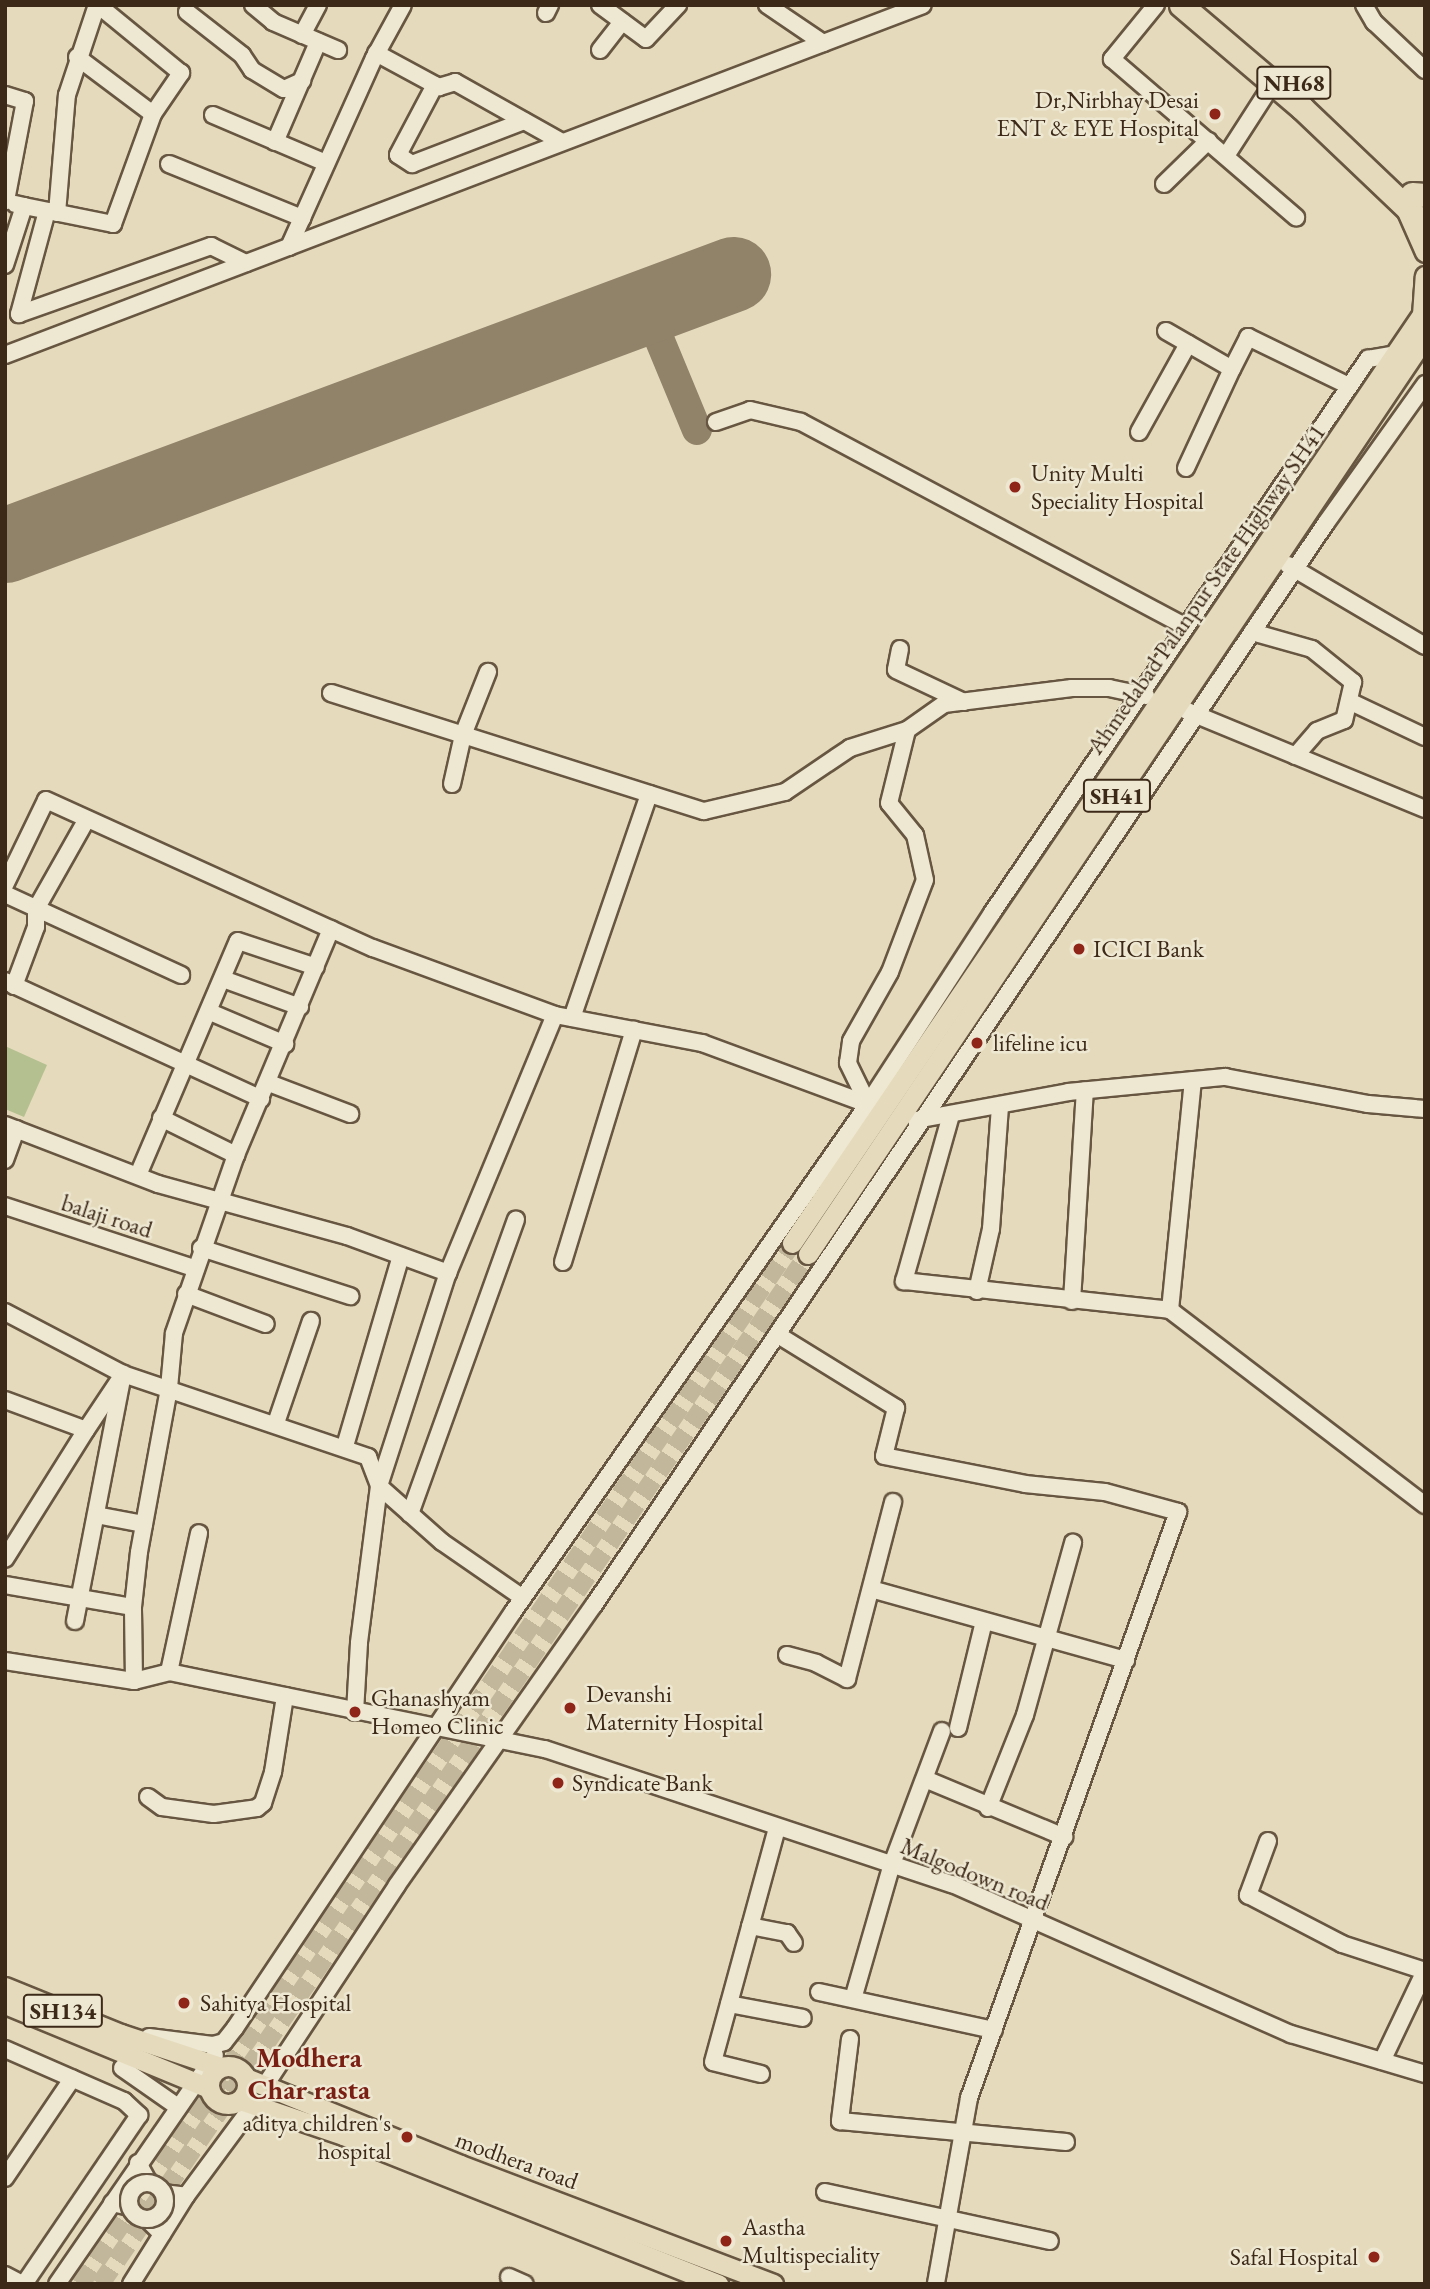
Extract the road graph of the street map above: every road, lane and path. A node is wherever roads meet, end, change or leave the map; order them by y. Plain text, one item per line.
1 (97, 5) edge
2 (253, 5) edge
3 (318, 5) edge
4 (403, 5) edge
5 (600, 5) edge
6 (678, 5) edge
7 (767, 5) edge
8 (923, 5) edge
9 (1156, 5) edge
10 (1181, 5) edge
11 (1203, 5) edge
12 (1364, 5) edge
13 (185, 8) edge
14 (622, 22) junction
15 (302, 35) junction
16 (318, 42) junction
17 (823, 43) junction
18 (338, 50) dead end
19 (600, 50) dead end
20 (376, 53) junction
21 (77, 57) junction
22 (1425, 71) edge
23 (302, 81) junction
24 (1273, 83) junction
25 (435, 85) junction
26 (5, 95) edge
27 (153, 114) junction
28 (213, 115) dead end
29 (524, 121) junction
30 (560, 141) junction
31 (1208, 141) junction
32 (275, 142) junction
33 (1226, 156) junction
34 (326, 163) junction
35 (169, 164) dead end
36 (1164, 184) dead end
37 (1417, 200) edge
38 (6, 201) edge
39 (24, 206) junction
40 (52, 212) junction
41 (1296, 217) dead end
42 (302, 218) junction
43 (1425, 225) edge
44 (289, 247) junction
45 (1425, 252) edge
46 (246, 263) junction
47 (5, 265) edge
48 (1425, 276) edge
49 (1423, 312) edge
50 (1166, 331) dead end
51 (1425, 337) edge
52 (1188, 344) junction
53 (1396, 354) junction
54 (5, 355) edge
55 (1232, 369) junction
56 (1425, 384) edge
57 (1349, 386) junction
58 (716, 422) dead end
59 (1139, 432) dead end
60 (1186, 468) dead end
61 (1277, 558) junction
62 (1229, 561) junction
63 (1295, 569) junction
64 (1247, 572) junction
65 (1185, 626) junction
66 (1252, 632) junction
67 (1425, 646) edge
68 (900, 649) dead end
69 (488, 672) dead end
70 (331, 693) dead end
71 (1148, 697) junction
72 (1349, 701) junction
73 (964, 702) junction
74 (1177, 708) junction
75 (1197, 714) junction
76 (907, 730) junction
77 (463, 734) junction
78 (1425, 737) edge
79 (1295, 756) junction
80 (452, 784) dead end
81 (649, 794) junction
82 (1425, 809) edge
83 (86, 819) junction
84 (5, 885) edge
85 (5, 894) edge
86 (36, 909) junction
87 (331, 929) junction
88 (316, 968) junction
89 (181, 975) dead end
90 (223, 979) junction
91 (10, 983) edge
92 (300, 1007) junction
93 (210, 1012) junction
94 (555, 1015) junction
95 (572, 1018) junction
96 (634, 1030) junction
97 (285, 1044) junction
98 (184, 1064) junction
99 (1193, 1080) junction
100 (269, 1083) junction
101 (1085, 1090) junction
102 (261, 1099) junction
103 (1000, 1105) junction
104 (1425, 1109) edge
105 (885, 1110) junction
106 (350, 1114) dead end
107 (951, 1115) junction
108 (161, 1118) junction
109 (920, 1122) junction
110 (10, 1127) edge
111 (236, 1155) junction
112 (5, 1160) edge
113 (138, 1175) junction
114 (218, 1200) junction
115 (5, 1206) edge
116 (516, 1220) dead end
117 (812, 1231) junction
118 (793, 1244) junction
119 (201, 1248) junction
120 (401, 1256) junction
121 (828, 1261) junction
122 (563, 1262) dead end
123 (194, 1268) junction
124 (448, 1273) junction
125 (977, 1291) junction
126 (186, 1294) junction
127 (350, 1296) dead end
128 (1072, 1301) junction
129 (1170, 1310) junction
130 (5, 1312) edge
131 (311, 1321) dead end
132 (266, 1324) dead end
133 (778, 1335) junction
134 (123, 1374) junction
135 (169, 1388) junction
136 (5, 1400) edge
137 (276, 1423) junction
138 (86, 1430) junction
139 (345, 1446) junction
140 (379, 1486) junction
141 (893, 1502) dead end
142 (1425, 1505) edge
143 (410, 1514) junction
144 (96, 1515) junction
145 (144, 1524) junction
146 (199, 1533) dead end
147 (1073, 1543) dead end
148 (5, 1559) edge
149 (5, 1585) edge
150 (871, 1589) junction
151 (80, 1598) junction
152 (523, 1598) junction
153 (133, 1606) junction
154 (75, 1621) dead end
155 (984, 1621) junction
156 (1044, 1637) junction
157 (787, 1655) dead end
158 (1126, 1660) junction
159 (5, 1661) edge
160 (169, 1672) junction
161 (134, 1681) junction
162 (285, 1696) junction
163 (355, 1712) junction
164 (435, 1729) junction
165 (500, 1738) junction
166 (925, 1779) junction
167 (148, 1797) dead end
168 (988, 1808) junction
169 (777, 1828) junction
170 (1063, 1837) junction
171 (1268, 1841) dead end
172 (892, 1864) junction
173 (1034, 1920) junction
174 (750, 1926) junction
175 (794, 1944) dead end
176 (1425, 1971) edge
177 (5, 1987) edge
178 (819, 1992) dead end
179 (853, 1999) junction
180 (5, 2004) edge
181 (729, 2004) junction
182 (803, 2018) dead end
183 (994, 2030) junction
184 (850, 2039) dead end
185 (224, 2042) junction
186 (5, 2049) edge
187 (123, 2052) junction
188 (1381, 2061) junction
189 (215, 2065) junction
190 (761, 2074) dead end
191 (1425, 2074) edge
192 (246, 2078) junction
193 (72, 2079) junction
194 (266, 2084) junction
195 (203, 2085) junction
196 (111, 2095) junction
197 (247, 2102) junction
198 (178, 2107) junction
199 (962, 2134) junction
200 (1066, 2141) dead end
201 (138, 2163) junction
202 (458, 2172) junction
203 (5, 2178) edge
204 (149, 2183) junction
205 (825, 2192) dead end
206 (163, 2193) junction
207 (186, 2196) junction
208 (112, 2203) junction
209 (129, 2207) junction
210 (148, 2220) junction
211 (947, 2221) junction
212 (162, 2234) junction
213 (1051, 2241) dead end
214 (5, 2275) edge
215 (509, 2277) dead end
216 (23, 2284) edge
217 (57, 2284) edge
218 (131, 2284) edge
219 (525, 2284) edge
220 (718, 2284) edge
221 (773, 2284) edge
222 (936, 2284) edge

1 - 21 street
1 - 27 street
2 - 15 street
3 - 15 street
4 - 20 street
5 - 14 street
6 - 14 street
7 - 17 street
8 - 17 street
9 - 31 street
10 - 24 highway, NH68
11 - 37 highway, NH68
12 - 22 street
13 - 23 street
14 - 19 street
15 - 16 street
16 - 18 street
16 - 23 street
17 - 30 street
20 - 25 street
20 - 34 street
21 - 27 street
21 - 40 street
23 - 32 street
24 - 33 street
24 - 37 highway, NH68
25 - 29 street
25 - 29 street
26 - 38 street
27 - 40 street
28 - 32 street
29 - 30 street
30 - 44 street
31 - 33 street
31 - 36 street
32 - 34 street
33 - 41 street
34 - 42 street
35 - 42 street
37 - 43 highway, NH68
37 - 45 main road
38 - 39 street
39 - 40 street
39 - 47 street
40 - 46 street
42 - 44 street
44 - 46 street
46 - 54 street
48 - 49 main road
49 - 53 main road, Ahmedabad Palanpur State Highway SH41 / SH41
50 - 52 street
51 - 61 main road, Ahmedabad Palanpur State Highway SH41 / SH41
52 - 55 street
52 - 59 street
53 - 57 street
53 - 64 main road, Ahmedabad Palanpur State Highway SH41 / SH41
55 - 57 street
55 - 60 street
56 - 63 street
57 - 62 street
58 - 65 street
61 - 63 street
61 - 74 main road, Ahmedabad Palanpur State Highway SH41 / SH41
62 - 64 street
62 - 65 street
63 - 66 street
63 - 67 street
64 - 71 main road, Ahmedabad Palanpur State Highway SH41 / SH41
65 - 71 street
66 - 72 street
66 - 75 street
68 - 73 street
69 - 77 street
70 - 77 street
71 - 73 street
71 - 74 street
71 - 105 main road, Ahmedabad Palanpur State Highway SH41 / SH41
72 - 78 street
72 - 79 street
73 - 76 street
74 - 75 street
74 - 105 main road, Ahmedabad Palanpur State Highway SH41 / SH41
75 - 79 street
75 - 109 street
76 - 81 street
76 - 105 street
77 - 80 street
77 - 81 street
79 - 82 street
81 - 95 street
83 - 84 street
83 - 86 street
83 - 87 street
85 - 86 street
86 - 89 street
86 - 91 street
87 - 88 street
87 - 94 street
88 - 90 street
88 - 92 street
90 - 92 street
90 - 93 street
91 - 98 street
92 - 97 street
93 - 97 street
93 - 98 street
94 - 95 street
94 - 124 street
95 - 96 street
96 - 105 street
96 - 122 street
97 - 100 street
98 - 102 street
98 - 108 street
99 - 101 street
99 - 104 street
99 - 129 street
100 - 102 street
100 - 106 street
101 - 103 street
101 - 128 street
102 - 111 street
103 - 107 street
103 - 125 street
105 - 109 street
105 - 117 main road, Ahmedabad Palanpur State Highway SH41 / SH41
105 - 118 street
107 - 109 street
107 - 125 street
108 - 111 street
108 - 113 street
109 - 121 street
110 - 112 street
110 - 113 street
111 - 114 street
113 - 114 street
114 - 119 street
114 - 120 street
115 - 123 street, balaji road
116 - 143 street
117 - 118 main road, Ahmedabad Palanpur State Highway SH41 / SH41
117 - 118 street
117 - 121 street
118 - 152 street
119 - 123 street
119 - 127 street
120 - 124 street
120 - 139 street
121 - 133 street
123 - 126 street
124 - 140 street
125 - 128 street
126 - 132 street
126 - 135 street
128 - 129 street
129 - 142 street
130 - 134 street
131 - 137 street
133 - 158 street
133 - 165 street
134 - 135 street
134 - 138 street
134 - 144 street
135 - 137 street
135 - 145 street
136 - 138 street
137 - 139 street
138 - 148 street
139 - 140 street
140 - 143 street
140 - 163 street
141 - 150 street
143 - 152 street
144 - 145 street
144 - 151 street
145 - 153 street
146 - 160 street
147 - 156 street
149 - 151 street
150 - 155 street
150 - 157 street
151 - 153 street
151 - 154 street
152 - 164 street
153 - 161 street
155 - 156 street
155 - 166 street
156 - 158 street
156 - 168 street
158 - 170 street
159 - 161 street
160 - 161 street
160 - 162 street
162 - 163 street
162 - 167 street
163 - 164 street
164 - 165 street, Malgodown road
164 - 185 street
165 - 169 street, Malgodown road
165 - 194 street
166 - 168 street
166 - 172 street
168 - 170 street
169 - 172 street, Malgodown road
169 - 174 street
170 - 173 street
171 - 176 street
172 - 173 street, Malgodown road
172 - 179 street
173 - 183 street
173 - 188 street, Malgodown road
174 - 175 street
174 - 181 street
176 - 188 street
177 - 187 main road, SH134
178 - 179 street
179 - 183 street
180 - 187 main road
181 - 182 street
181 - 190 street
183 - 199 street
184 - 199 street
185 - 187 street
185 - 189 street
186 - 193 street
187 - 189 main road, modhera road
187 - 195 main road
187 - 196 street
187 - 198 street
188 - 191 street, Malgodown road
189 - 192 main road, modhera road
189 - 195 main road
192 - 194 main road, modhera road
192 - 197 main road
193 - 196 street
193 - 203 street
194 - 202 main road, modhera road
195 - 197 main road
195 - 198 street
196 - 216 street
197 - 202 main road
197 - 207 street
198 - 201 street
199 - 200 street
199 - 211 street
201 - 204 street
201 - 208 street
202 - 220 main road
202 - 221 main road, modhera road
204 - 206 street, bridge
204 - 209 street, bridge
205 - 211 street
206 - 207 street
206 - 210 street, bridge
207 - 212 street
208 - 209 street
208 - 217 street
209 - 210 street, bridge
210 - 212 street
211 - 213 street
211 - 222 street
212 - 218 street
214 - 216 street
215 - 219 street

